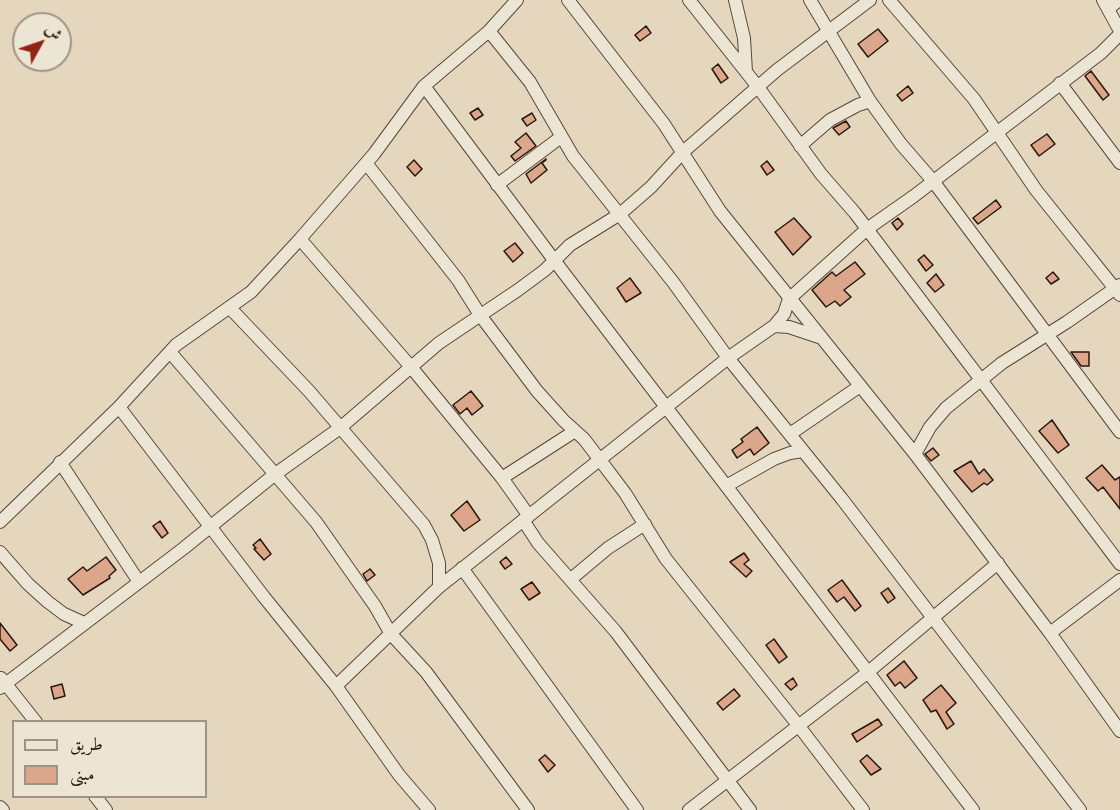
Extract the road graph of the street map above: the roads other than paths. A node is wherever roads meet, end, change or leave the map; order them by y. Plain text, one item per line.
1 (517, 0) edge
2 (567, 0) edge
3 (689, 0) edge
4 (735, 0) edge
5 (810, 0) edge
6 (870, 0) edge
7 (889, 0) edge
8 (1110, 3) edge
9 (489, 31) junction
10 (829, 32) junction
11 (1120, 32) edge
12 (746, 72) junction
13 (1060, 83) junction
14 (424, 86) junction
15 (758, 87) junction
16 (870, 101) junction
17 (997, 132) junction
18 (561, 137) junction
19 (800, 146) junction
20 (683, 152) junction
21 (366, 163) junction
22 (1120, 163) edge
23 (933, 181) junction
24 (497, 185) junction
25 (620, 214) junction
26 (867, 229) junction
27 (300, 239) junction
28 (554, 260) junction
29 (1118, 289) edge
30 (789, 298) junction
31 (230, 308) junction
32 (480, 315) junction
33 (774, 326) junction
34 (1046, 334) junction
35 (821, 338) junction
36 (170, 352) junction
37 (728, 357) junction
38 (411, 367) junction
39 (980, 380) junction
40 (860, 386) junction
41 (119, 407) junction
42 (666, 407) junction
43 (340, 428) junction
44 (575, 431) junction
45 (1120, 432) edge
46 (790, 434) junction
47 (803, 451) junction
48 (915, 454) junction
49 (600, 460) junction
50 (60, 462) junction
51 (274, 475) junction
52 (502, 478) junction
53 (726, 486) junction
54 (526, 518) junction
55 (0, 522) edge
56 (645, 524) junction
57 (210, 525) junction
58 (0, 552) edge
59 (998, 563) junction
60 (1120, 564) edge
61 (462, 568) junction
62 (571, 579) junction
63 (1120, 580) edge
64 (139, 582) junction
65 (439, 587) junction
66 (933, 619) junction
67 (84, 623) junction
68 (1050, 633) junction
69 (391, 634) junction
70 (867, 673) junction
71 (2, 683) edge
72 (336, 686) junction
73 (34, 720) edge
74 (798, 725) junction
75 (1120, 731) edge
76 (728, 780) junction
77 (97, 798) edge
78 (106, 810) edge
79 (429, 810) edge
80 (528, 810) edge
81 (637, 810) edge
82 (689, 810) edge
83 (750, 810) edge
84 (863, 810) edge
85 (973, 810) edge
86 (1080, 810) edge

1 - 9 street
2 - 20 street
3 - 12 street
4 - 12 street
5 - 10 street
6 - 10 street
7 - 17 street
8 - 11 street
9 - 14 street
9 - 18 street
10 - 15 street
10 - 16 street
11 - 13 street
12 - 15 street
13 - 17 street
13 - 22 street
14 - 21 street
14 - 24 street
15 - 19 street
15 - 20 street
16 - 19 street
16 - 23 street
17 - 23 street
17 - 29 street
18 - 24 street
18 - 25 street
19 - 26 street
20 - 25 street
20 - 30 street
21 - 27 street
21 - 32 street
23 - 26 street
23 - 34 street
24 - 28 street
25 - 28 street
25 - 37 street
26 - 30 street
26 - 39 street
27 - 31 street
27 - 38 street
28 - 32 street
28 - 42 street
29 - 34 street
30 - 33 street
30 - 35 street
31 - 36 street
31 - 43 street
32 - 38 street
32 - 44 street
33 - 35 street
33 - 37 street
34 - 39 street
34 - 45 street
35 - 40 street
36 - 41 street
36 - 51 street
37 - 42 street
37 - 46 street
38 - 43 street
38 - 52 street
39 - 48 street
39 - 60 street
40 - 46 street
40 - 48 street
41 - 50 street
41 - 57 street
42 - 49 street
42 - 53 street
43 - 51 street
43 - 65 street
44 - 49 street
44 - 52 street
46 - 47 street
47 - 53 street
47 - 66 street
48 - 59 street
49 - 54 street
49 - 56 street
50 - 55 street
50 - 64 street
51 - 57 street
51 - 69 street
52 - 54 street
53 - 70 street
54 - 61 street
54 - 62 street
56 - 62 street
56 - 74 street
57 - 64 street
57 - 72 street
58 - 67 street
59 - 66 street
59 - 68 street
61 - 65 street
61 - 81 street
62 - 76 street
63 - 68 street
64 - 67 street
65 - 69 street
66 - 70 street
66 - 86 street
67 - 71 street
68 - 75 street
69 - 72 street
69 - 80 street
70 - 74 street
70 - 85 street
71 - 73 street
72 - 79 street
74 - 76 street
74 - 84 street
76 - 82 street
76 - 83 street
77 - 78 street

